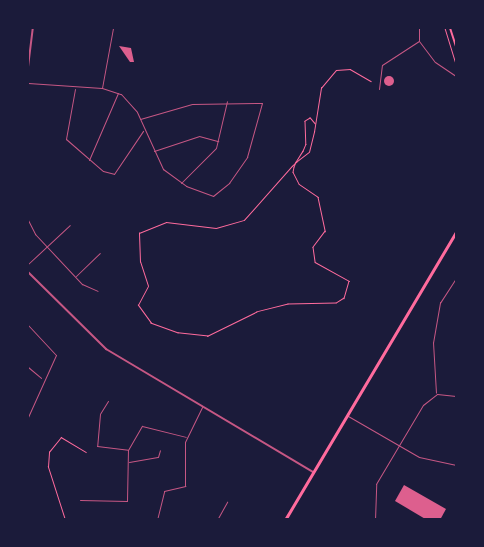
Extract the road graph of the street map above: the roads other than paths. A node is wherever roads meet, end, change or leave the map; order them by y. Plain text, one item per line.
1 (33, 28) edge
2 (113, 28) edge
3 (172, 28) edge
4 (222, 28) edge
5 (419, 28) edge
6 (450, 28) edge
7 (419, 41) junction
8 (456, 47) edge
9 (28, 67) edge
10 (456, 76) edge
11 (28, 83) edge
12 (75, 88) junction
13 (102, 88) junction
14 (379, 89) dead end
15 (118, 93) junction
16 (227, 101) junction
17 (140, 119) junction
18 (144, 130) junction
19 (218, 141) junction
20 (153, 152) junction
21 (88, 160) junction
22 (180, 183) junction
23 (28, 220) edge
24 (70, 225) dead end
25 (456, 232) edge
26 (46, 247) junction
27 (100, 253) dead end
28 (28, 264) edge
29 (28, 272) edge
30 (75, 277) junction
31 (456, 278) edge
32 (98, 291) dead end
33 (28, 326) edge
34 (28, 367) edge
35 (42, 379) junction
36 (436, 394) junction
37 (456, 396) edge
38 (108, 401) dead end
39 (28, 406) edge
40 (203, 407) junction
41 (31, 408) junction
42 (347, 415) junction
43 (28, 417) edge
44 (186, 437) junction
45 (399, 446) junction
46 (128, 450) junction
47 (160, 450) dead end
48 (129, 462) junction
49 (456, 465) edge
50 (313, 472) junction
51 (80, 500) dead end
52 (227, 502) dead end
53 (157, 520) edge
54 (217, 520) edge
55 (285, 520) edge
56 (375, 520) edge

1 - 9 street
2 - 13 street
3 - 4 street
5 - 7 street
6 - 8 main road
7 - 10 street
7 - 14 street
11 - 12 street
12 - 13 street
12 - 21 street
13 - 15 street
15 - 17 street
15 - 21 street
16 - 17 street
16 - 19 street
16 - 22 street
17 - 18 street
18 - 20 street
18 - 21 street
19 - 20 street
19 - 22 street
20 - 22 street
23 - 26 street
24 - 26 street
25 - 42 main road
26 - 28 street
26 - 30 street
27 - 30 street
29 - 40 street
30 - 32 street
31 - 36 lane
33 - 35 street
34 - 35 street
35 - 41 street
36 - 37 street
36 - 45 street
38 - 46 street
39 - 41 street
40 - 44 street
40 - 50 street
41 - 43 street
42 - 45 street
42 - 50 main road
44 - 46 street
44 - 53 street
45 - 49 street
45 - 56 street
46 - 48 street
47 - 48 street
48 - 51 street
50 - 55 main road
52 - 54 street

